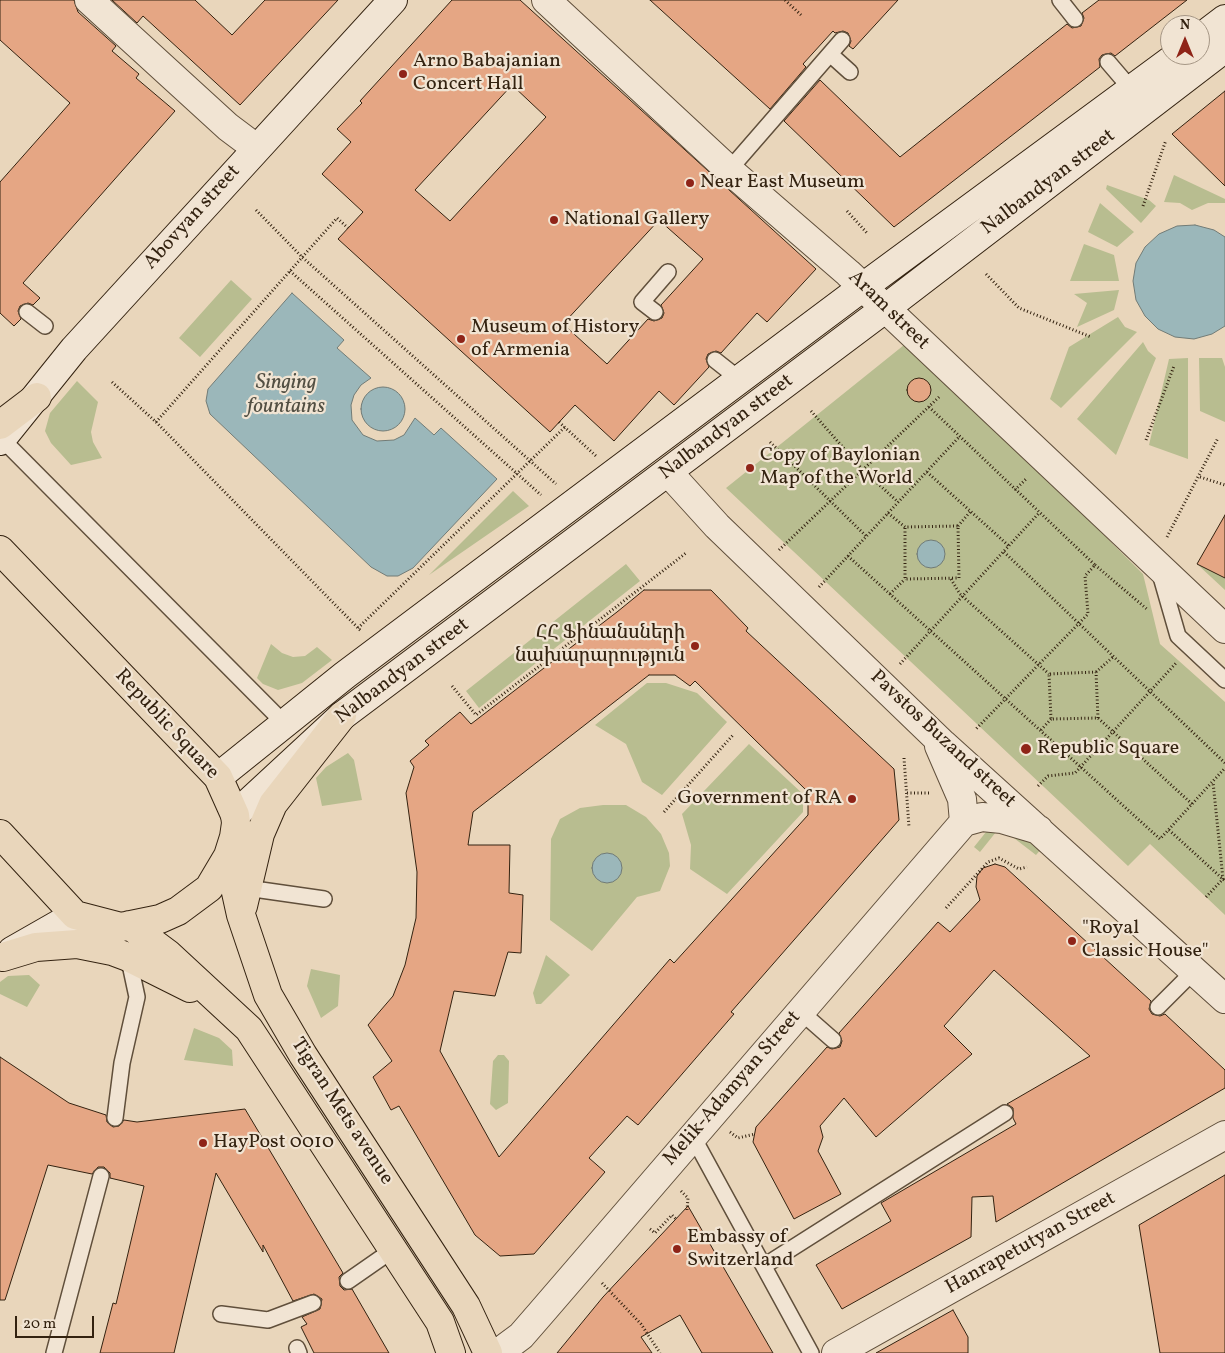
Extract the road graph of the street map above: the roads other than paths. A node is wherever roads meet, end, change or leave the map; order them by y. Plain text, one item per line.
1 (88, 0) edge
2 (393, 0) edge
3 (546, 0) edge
4 (1060, 0) edge
5 (1074, 18) dead end
6 (1225, 19) edge
7 (1210, 30) edge
8 (842, 40) dead end
9 (1225, 48) edge
10 (830, 54) junction
11 (1108, 62) dead end
12 (1165, 65) edge
13 (850, 72) dead end
14 (1132, 90) junction
15 (256, 148) junction
16 (729, 170) junction
17 (668, 272) dead end
18 (863, 287) junction
19 (886, 308) junction
20 (27, 312) dead end
21 (655, 312) dead end
22 (45, 326) dead end
23 (715, 360) dead end
24 (739, 379) junction
25 (37, 397) joint
26 (1, 435) edge
27 (668, 472) junction
28 (0, 550) edge
29 (1161, 553) junction
30 (1225, 629) edge
31 (1225, 680) edge
32 (342, 716) junction
33 (284, 724) junction
34 (929, 730) junction
35 (218, 777) junction
36 (235, 815) junction
37 (964, 822) junction
38 (1039, 830) junction
39 (0, 834) edge
40 (228, 856) junction
41 (247, 888) junction
42 (324, 899) dead end
43 (75, 915) junction
44 (241, 915) junction
45 (125, 926) junction
46 (128, 957) junction
47 (1, 958) edge
48 (1194, 971) junction
49 (1225, 1000) edge
50 (1158, 1007) dead end
51 (232, 1011) junction
52 (800, 1011) junction
53 (833, 1040) dead end
54 (1005, 1113) dead end
55 (115, 1118) dead end
56 (1225, 1134) edge
57 (692, 1135) junction
58 (101, 1176) dead end
59 (394, 1249) junction
60 (764, 1266) junction
61 (348, 1281) dead end
62 (313, 1303) dead end
63 (221, 1314) dead end
64 (54, 1353) edge
65 (451, 1353) edge
66 (488, 1353) edge
67 (498, 1353) edge
68 (811, 1353) edge
69 (836, 1353) edge

1 - 15 street
2 - 15 street, Abovyan street
3 - 16 street, Aram street
4 - 5 lane
6 - 7 street
8 - 10 lane
9 - 19 street, Nalbandyan street
10 - 13 lane
10 - 16 lane
11 - 14 lane
12 - 14 street, Nalbandyan street
14 - 18 street, Nalbandyan street
15 - 25 street, Abovyan street
16 - 18 street, Aram street
17 - 21 lane
18 - 19 street, Aram street
18 - 24 street, Nalbandyan street
19 - 27 street, Nalbandyan street
19 - 29 street, Aram street
20 - 22 lane
23 - 24 lane
24 - 33 street, Nalbandyan street
25 - 26 main road
26 - 33 lane
27 - 32 street, Nalbandyan street
27 - 34 street, Pavstos Buzand street
28 - 35 main road, Republic Square
29 - 30 street, Aram street
29 - 31 lane
32 - 36 street, Nalbandyan street
32 - 41 main road
33 - 35 street, Nalbandyan street
34 - 37 street
34 - 38 street, Pavstos Buzand street
35 - 36 main road, Republic Square
36 - 40 main road, Republic Square
37 - 38 street
37 - 52 street, Melik-Adamyan Street
38 - 48 street, Pavstos Buzand street
39 - 43 main road
40 - 44 main road, Tigran Mets avenue
40 - 45 main road, Republic Square
41 - 42 lane
41 - 44 main road
43 - 45 main road, Republic Square
43 - 47 street
44 - 66 main road, Tigran Mets avenue
45 - 46 lane
45 - 51 main road, Tigran Mets avenue
46 - 47 main road
46 - 51 main road
46 - 55 lane
48 - 49 street, Pavstos Buzand street
48 - 50 lane
51 - 59 main road, Tigran Mets avenue
52 - 53 lane
52 - 57 street, Melik-Adamyan Street
54 - 60 lane
56 - 69 street, Hanrapetutyan Street
57 - 60 lane
57 - 67 street, Melik-Adamyan Street
58 - 64 lane
59 - 61 lane
59 - 65 main road, Tigran Mets avenue
60 - 68 lane
62 - 63 lane

